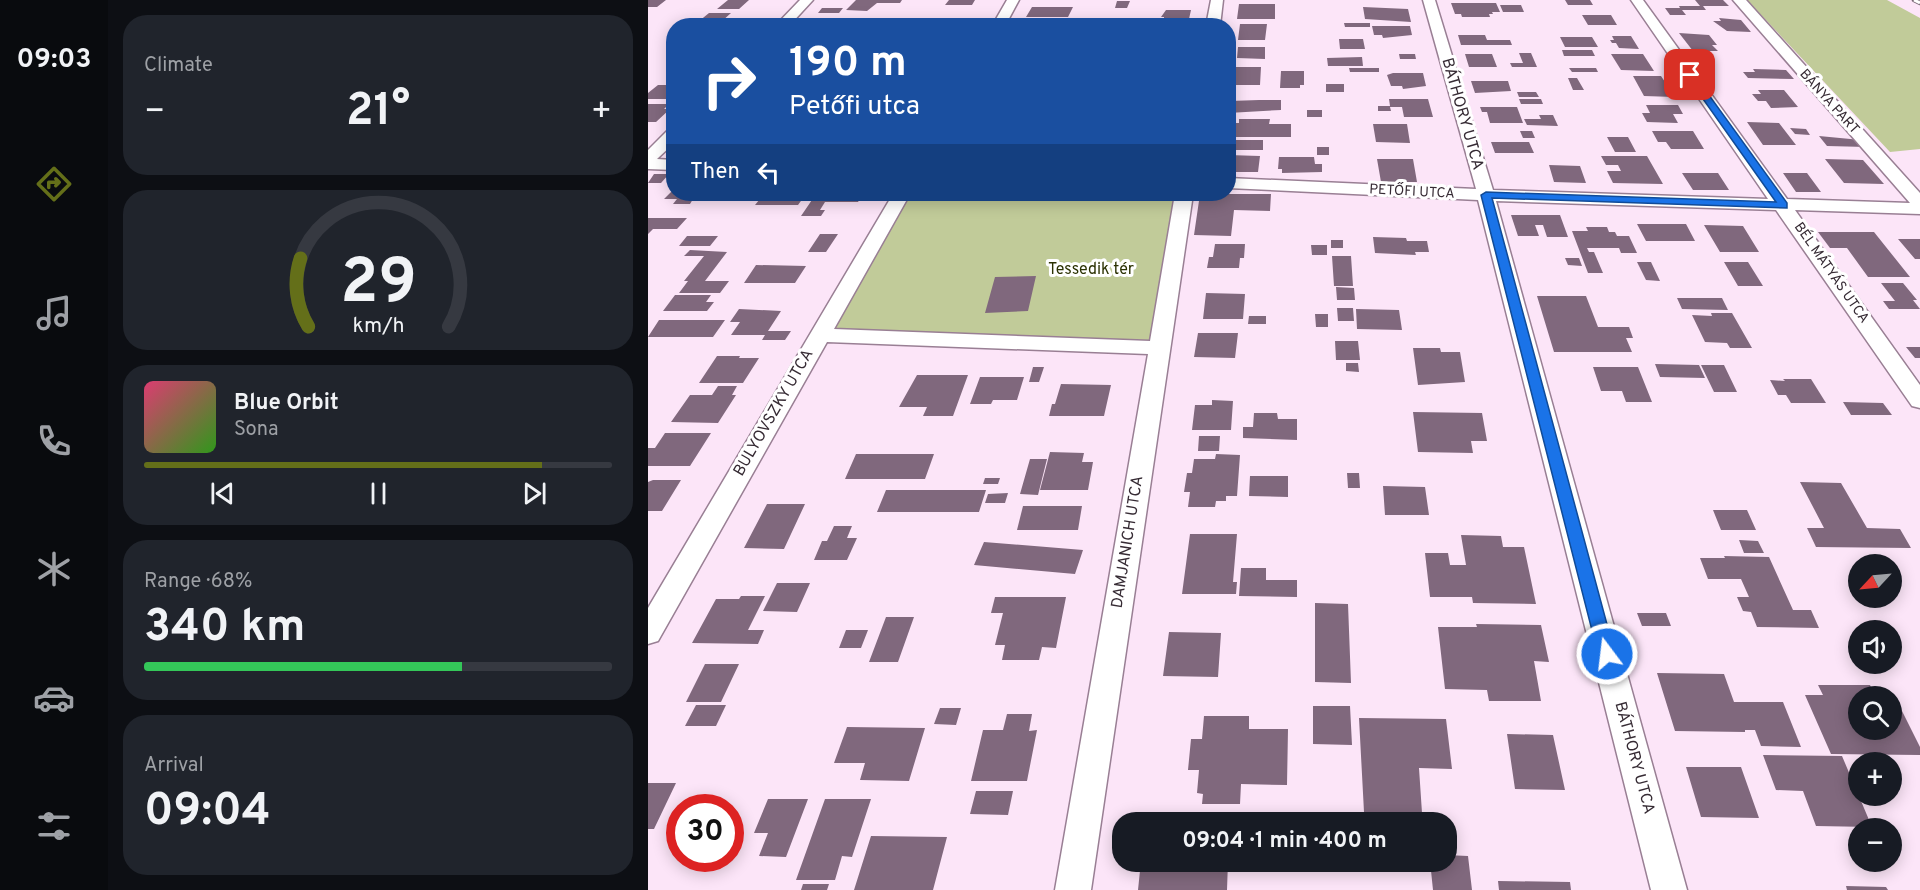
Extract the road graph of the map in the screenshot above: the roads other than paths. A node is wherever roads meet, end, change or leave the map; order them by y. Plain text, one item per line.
1 (807, 0) edge
2 (1013, 0) edge
3 (1217, 0) edge
4 (1429, 0) edge
5 (1636, 0) edge
6 (1739, 0) edge
7 (789, 18) edge
8 (1003, 18) edge
9 (1214, 18) edge
10 (666, 141) edge
11 (648, 159) edge
12 (648, 164) edge
13 (666, 165) edge
14 (1236, 183) edge
15 (1486, 195) junction
16 (897, 201) edge
17 (1183, 201) edge
18 (1920, 204) edge
19 (1783, 206) junction
20 (1920, 209) edge
21 (819, 335) junction
22 (1158, 348) junction
23 (1920, 401) edge
24 (648, 633) edge
25 (1073, 890) edge
26 (1669, 890) edge

1 - 7 street
2 - 8 street
3 - 9 street
4 - 15 street, BÁTHORY UTCA
5 - 19 street, BÉL MÁTYÁS UTCA
6 - 18 street, BÁNYA PART
10 - 11 street
12 - 13 street
14 - 15 street, PETŐFI UTCA
15 - 19 street, PETŐFI UTCA
15 - 26 street, BÁTHORY UTCA
16 - 21 street, BULYOVSZKY UTCA
17 - 22 street, DAMJANICH UTCA
19 - 20 street, PETŐFI UTCA
19 - 23 street, BÉL MÁTYÁS UTCA
21 - 22 street
21 - 24 street, BULYOVSZKY UTCA
22 - 25 street, DAMJANICH UTCA

